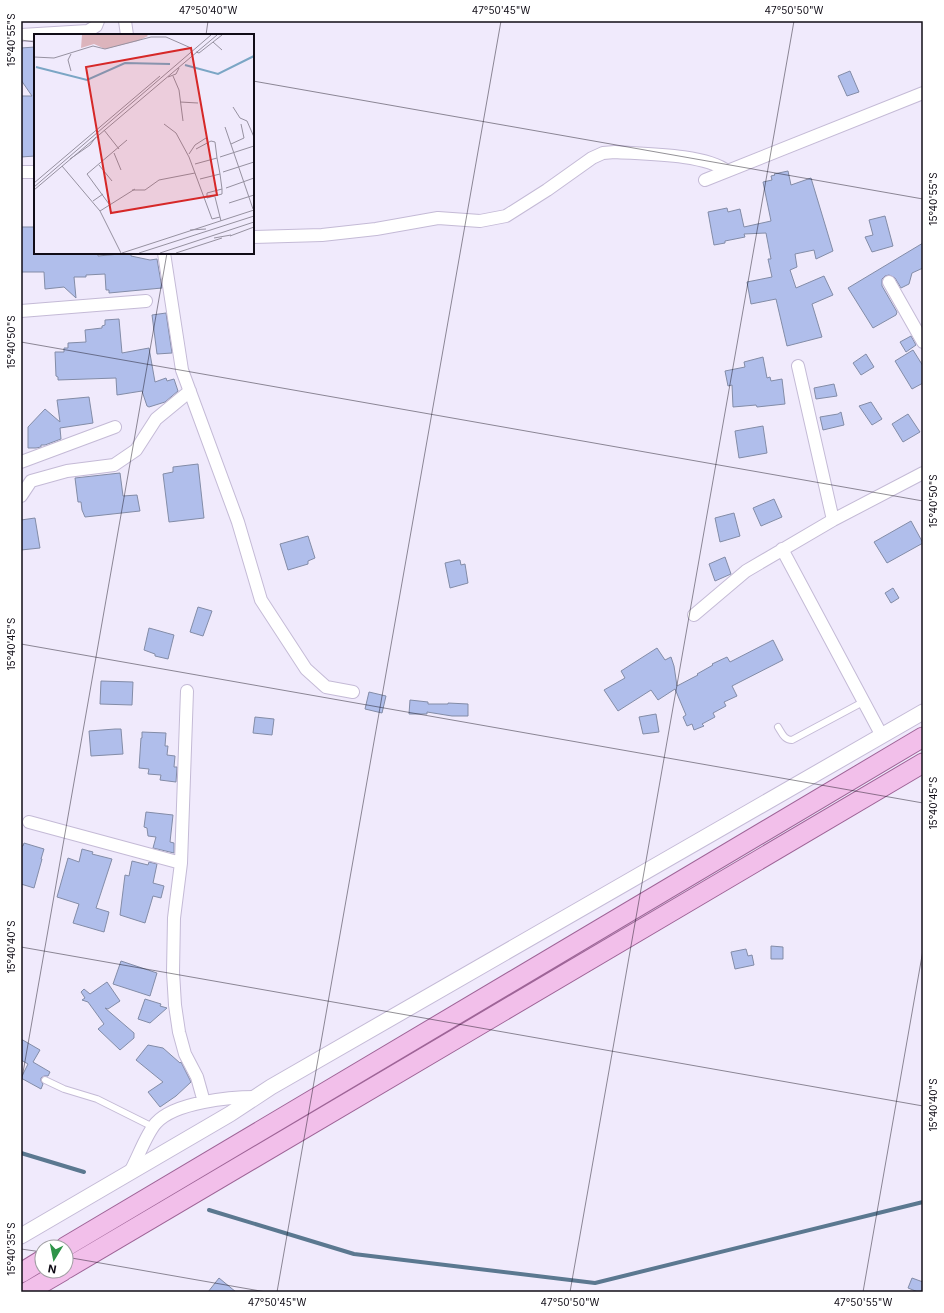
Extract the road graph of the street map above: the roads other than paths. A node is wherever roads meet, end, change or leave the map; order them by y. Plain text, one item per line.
1 (98, 21) edge
2 (125, 21) edge
3 (34, 34) edge
4 (38, 34) edge
5 (127, 34) edge
6 (21, 35) edge
7 (923, 93) edge
8 (727, 171) junction
9 (21, 172) edge
10 (34, 172) edge
11 (705, 180) dead end
12 (254, 237) edge
13 (164, 254) edge
14 (889, 282) dead end
15 (146, 301) dead end
16 (21, 311) edge
17 (923, 342) edge
18 (798, 366) dead end
19 (190, 391) junction
20 (115, 427) dead end
21 (21, 462) edge
22 (923, 472) edge
23 (21, 496) edge
24 (833, 520) junction
25 (782, 549) junction
26 (694, 615) dead end
27 (187, 691) dead end
28 (354, 692) dead end
29 (863, 702) junction
30 (923, 712) edge
31 (778, 727) dead end
32 (882, 736) junction
33 (923, 737) edge
34 (923, 763) edge
35 (29, 822) dead end
36 (181, 863) junction
37 (45, 1080) dead end
38 (257, 1097) junction
39 (204, 1102) junction
40 (153, 1127) junction
41 (130, 1172) junction
42 (21, 1236) edge
43 (74, 1242) edge
44 (74, 1264) edge
45 (34, 1265) edge
46 (21, 1273) edge
47 (49, 1279) edge
48 (27, 1292) edge

1 - 4 street
2 - 5 street
3 - 6 street
7 - 8 street
8 - 11 street
8 - 12 street
9 - 10 street
13 - 19 street
14 - 17 street
15 - 16 street
18 - 24 street
19 - 23 street
19 - 28 street
20 - 21 street
22 - 24 street
24 - 25 street
25 - 26 street
25 - 29 street
27 - 36 street
29 - 31 lane
29 - 32 street
30 - 32 street
32 - 38 street
33 - 43 main road
34 - 44 main road
35 - 36 street
36 - 39 street
37 - 40 lane
38 - 39 street
38 - 41 street
39 - 40 street
40 - 41 street
41 - 42 street
45 - 46 main road
47 - 48 main road

